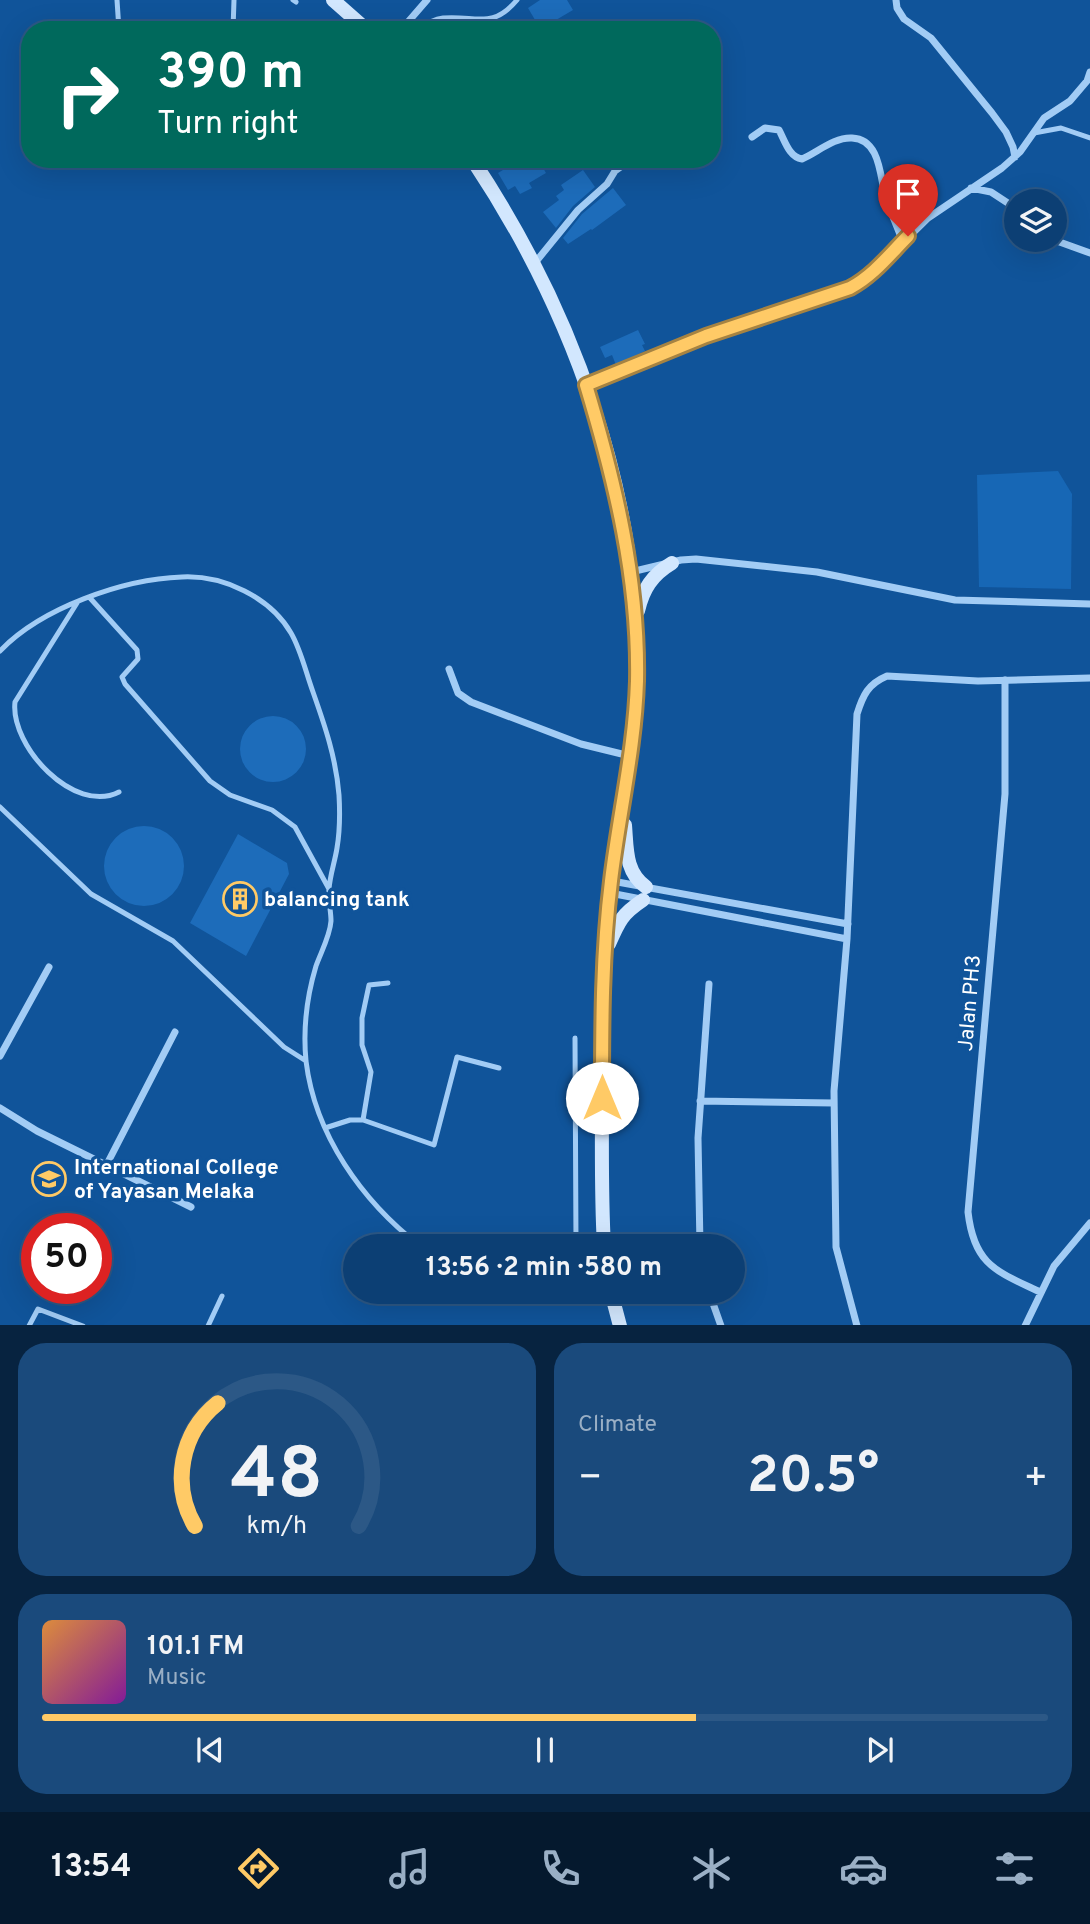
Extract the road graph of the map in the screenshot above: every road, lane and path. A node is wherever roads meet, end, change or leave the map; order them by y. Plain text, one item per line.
1 (117, 0) edge
2 (234, 0) edge
3 (333, 0) edge
4 (427, 0) edge
5 (517, 0) edge
6 (896, 0) edge
7 (118, 21) edge
8 (233, 21) edge
9 (357, 21) edge
10 (409, 21) edge
11 (435, 21) edge
12 (1090, 72) edge
13 (1034, 133) junction
14 (752, 137) dead end
15 (1090, 138) edge
16 (1015, 157) junction
17 (477, 168) edge
18 (619, 168) edge
19 (970, 188) junction
20 (1004, 200) edge
21 (903, 242) junction
22 (1067, 244) edge
23 (1090, 253) edge
24 (534, 264) junction
25 (586, 385) junction
26 (672, 562) junction
27 (631, 572) junction
28 (90, 598) junction
29 (77, 603) junction
30 (1090, 604) edge
31 (635, 627) junction
32 (0, 651) edge
33 (449, 669) dead end
34 (1090, 678) edge
35 (1005, 680) junction
36 (630, 756) junction
37 (119, 792) dead end
38 (624, 799) junction
39 (0, 807) edge
40 (610, 887) junction
41 (329, 889) junction
42 (674, 892) junction
43 (645, 893) junction
44 (710, 899) junction
45 (672, 906) junction
46 (707, 912) junction
47 (848, 924) junction
48 (847, 939) junction
49 (604, 958) junction
50 (49, 967) dead end
51 (388, 983) dead end
52 (709, 984) dead end
53 (175, 1032) dead end
54 (575, 1038) dead end
55 (0, 1056) edge
56 (306, 1061) junction
57 (499, 1068) dead end
58 (700, 1101) junction
59 (834, 1103) junction
60 (0, 1108) edge
61 (363, 1120) junction
62 (325, 1128) junction
63 (107, 1164) junction
64 (191, 1207) dead end
65 (1090, 1223) edge
66 (408, 1234) edge
67 (576, 1234) edge
68 (603, 1234) edge
69 (700, 1234) edge
70 (1040, 1292) junction
71 (222, 1296) dead end
72 (614, 1304) edge
73 (713, 1304) edge
74 (29, 1325) edge
75 (83, 1325) edge
76 (208, 1325) edge
77 (620, 1325) edge
78 (721, 1325) edge
79 (856, 1325) edge
80 (1025, 1325) edge

1 - 7 lane
2 - 8 lane
3 - 9 main road
4 - 10 street
5 - 11 lane
6 - 16 street
12 - 13 street
13 - 15 lane
13 - 16 street
14 - 21 street
16 - 19 street
17 - 24 main road
18 - 24 street
19 - 20 street
19 - 21 street
21 - 25 street
22 - 23 street
24 - 25 main road
25 - 27 main road
26 - 27 street
26 - 30 street
26 - 31 main road
27 - 31 main road
28 - 29 lane
28 - 41 lane
28 - 41 lane
29 - 32 lane
29 - 37 lane
31 - 36 main road
33 - 36 street
34 - 35 street
35 - 47 street
35 - 70 street, Jalan PH3
36 - 38 main road
38 - 40 main road
38 - 43 main road
39 - 56 lane
40 - 43 street
40 - 43 street
40 - 49 main road
41 - 56 lane
42 - 43 street
42 - 44 street
42 - 45 street
43 - 45 street
43 - 49 main road
44 - 46 street
44 - 47 street
45 - 46 street
46 - 48 street
47 - 48 street
48 - 59 street
49 - 68 main road
50 - 55 street
51 - 61 lane
52 - 58 street
53 - 63 street
54 - 67 lane
56 - 62 lane
57 - 61 lane
58 - 59 street
58 - 69 street
59 - 79 street
60 - 63 street
61 - 62 lane
62 - 66 lane
63 - 64 street
65 - 70 street
70 - 80 street
71 - 76 lane
72 - 77 main road
73 - 78 street
74 - 75 lane

